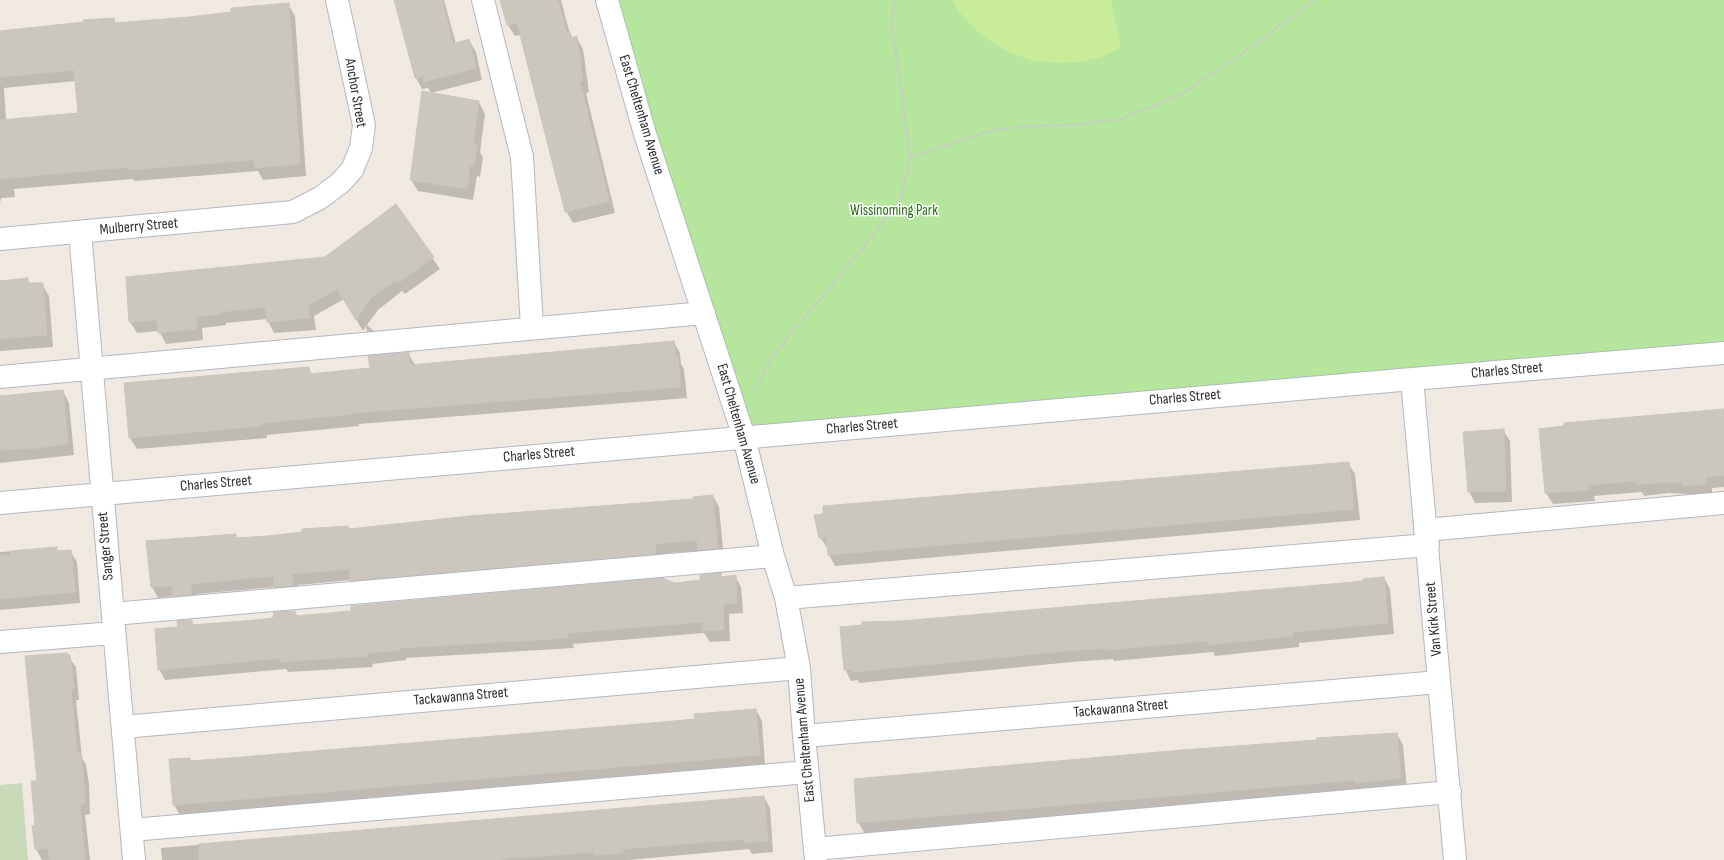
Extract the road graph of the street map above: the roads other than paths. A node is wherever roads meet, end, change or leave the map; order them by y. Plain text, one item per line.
1 (337, 0) edge
2 (483, 0) edge
3 (607, 0) edge
4 (278, 214) joint
5 (80, 232) junction
6 (0, 239) edge
7 (704, 313) junction
8 (532, 328) junction
9 (1724, 353) edge
10 (91, 368) junction
11 (0, 377) edge
12 (1412, 378) junction
13 (744, 437) junction
14 (102, 494) junction
15 (0, 503) edge
16 (1724, 503) edge
17 (1427, 538) junction
18 (773, 556) junction
19 (786, 598) junction
20 (114, 624) junction
21 (0, 642) edge
22 (800, 668) junction
23 (1439, 682) junction
24 (123, 727) junction
25 (804, 736) junction
26 (807, 772) junction
27 (1450, 792) junction
28 (132, 830) junction
29 (816, 854) edge
30 (134, 860) edge
31 (1456, 860) edge

1 - 4 street, Anchor Street
2 - 8 street
3 - 7 street, East Cheltenham Avenue
4 - 5 street, Mulberry Street
5 - 6 street, Mulberry Street
5 - 10 street, Sanger Street
7 - 8 street
7 - 13 street, East Cheltenham Avenue
8 - 10 street
9 - 12 street, Charles Street
10 - 11 street
10 - 14 street, Sanger Street
12 - 13 street, Charles Street
12 - 17 street, Van Kirk Street
13 - 14 street, Charles Street
13 - 18 street, East Cheltenham Avenue
14 - 15 street, Charles Street
14 - 20 street, Sanger Street
16 - 17 street
17 - 19 street
17 - 23 street, Van Kirk Street
18 - 19 street, East Cheltenham Avenue
18 - 20 street
19 - 22 street, East Cheltenham Avenue
20 - 21 street
20 - 24 street, Sanger Street
22 - 24 street, Tackawanna Street
22 - 25 street, East Cheltenham Avenue
23 - 25 street, Tackawanna Street
23 - 27 street, Van Kirk Street
24 - 28 street, Sanger Street
25 - 26 street, East Cheltenham Avenue
26 - 28 street
26 - 29 street, East Cheltenham Avenue
27 - 29 street
27 - 31 street, Van Kirk Street
28 - 30 street, Sanger Street

